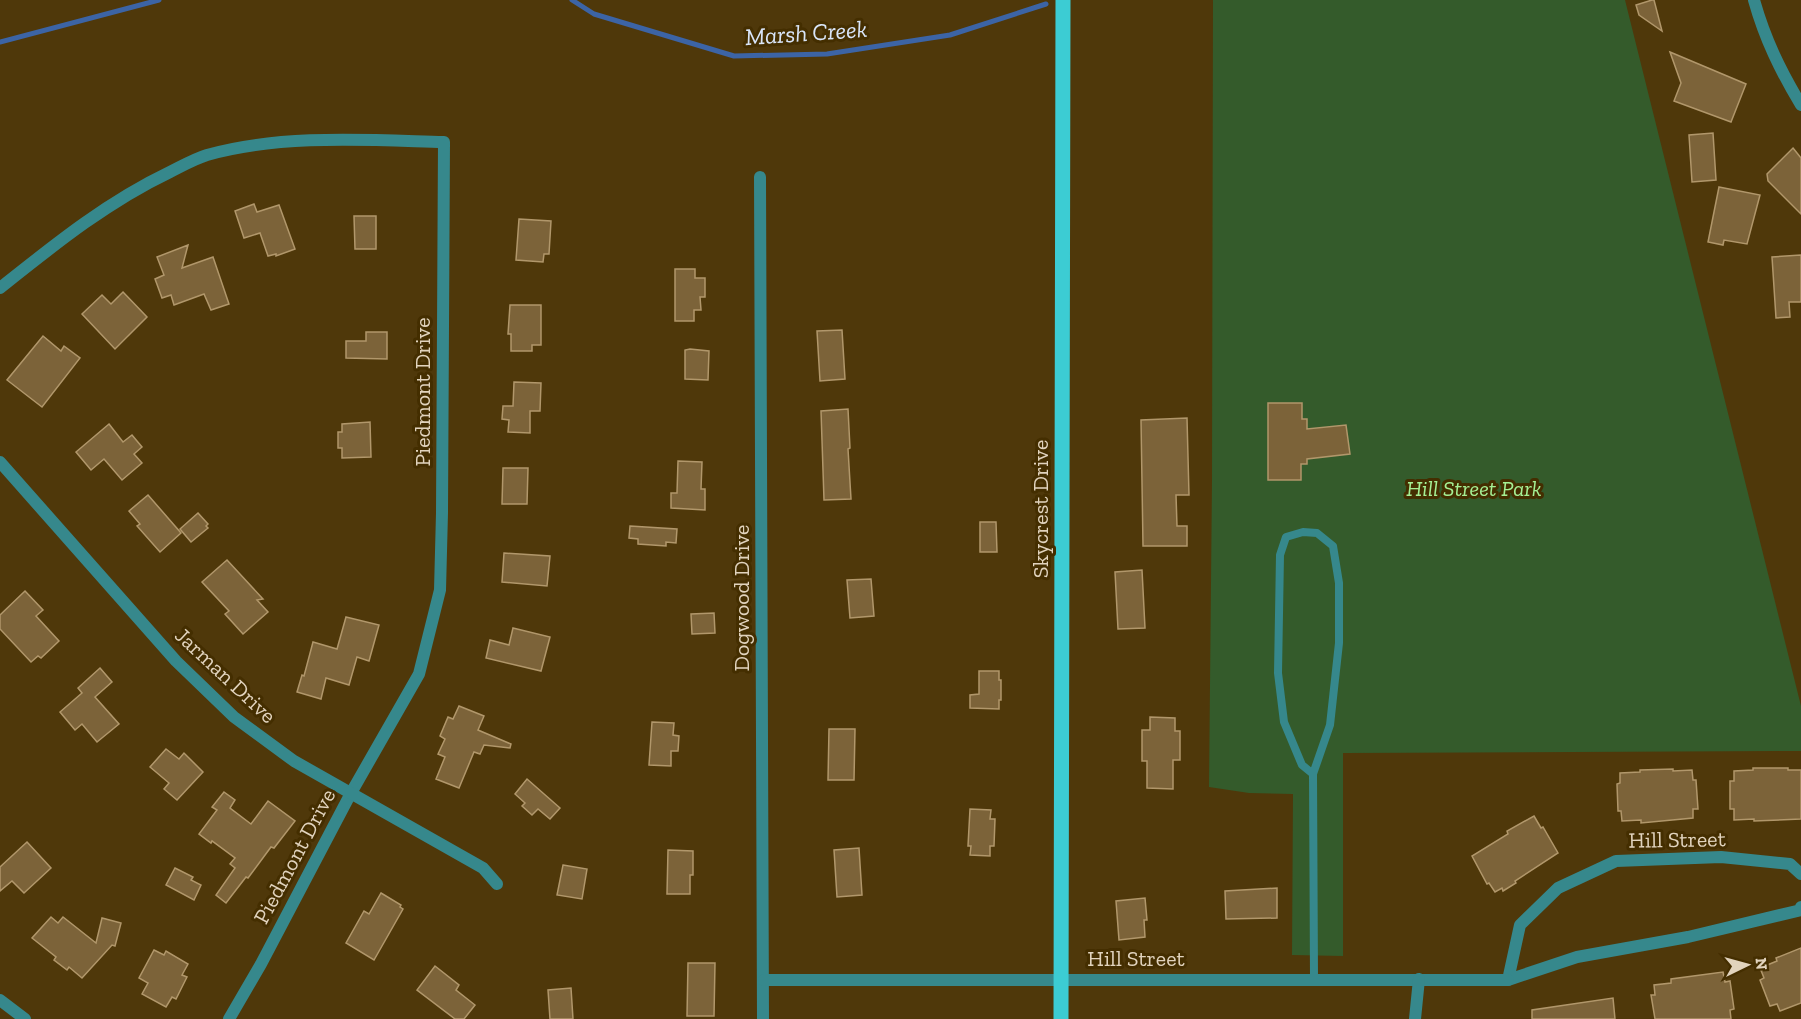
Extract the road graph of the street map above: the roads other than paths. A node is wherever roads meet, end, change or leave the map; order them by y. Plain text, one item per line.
1 (1063, 0) edge
2 (1754, 0) edge
3 (1801, 105) edge
4 (760, 177) dead end
5 (0, 288) edge
6 (0, 462) edge
7 (1313, 774) junction
8 (351, 793) junction
9 (1801, 874) edge
10 (497, 884) dead end
11 (1801, 908) edge
12 (1314, 979) junction
13 (1419, 979) junction
14 (764, 980) junction
15 (1060, 980) junction
16 (1508, 980) junction
17 (0, 1000) edge
18 (25, 1019) edge
19 (229, 1019) edge
20 (763, 1019) edge
21 (1061, 1019) edge
22 (1415, 1019) edge

1 - 15 main road, Skycrest Drive
2 - 3 street
4 - 14 street, Dogwood Drive
5 - 8 street, Piedmont Drive
6 - 8 street, Jarman Drive
7 - 7 lane
7 - 12 lane
8 - 10 street, Jarman Drive
8 - 19 street, Piedmont Drive
9 - 16 street, Hill Street
11 - 16 street, Hill Street
12 - 13 street, Hill Street
12 - 15 street, Hill Street
13 - 16 street, Hill Street
13 - 22 street
14 - 15 street, Hill Street
14 - 20 street, Dogwood Drive
15 - 21 main road, Skycrest Drive
17 - 18 street

